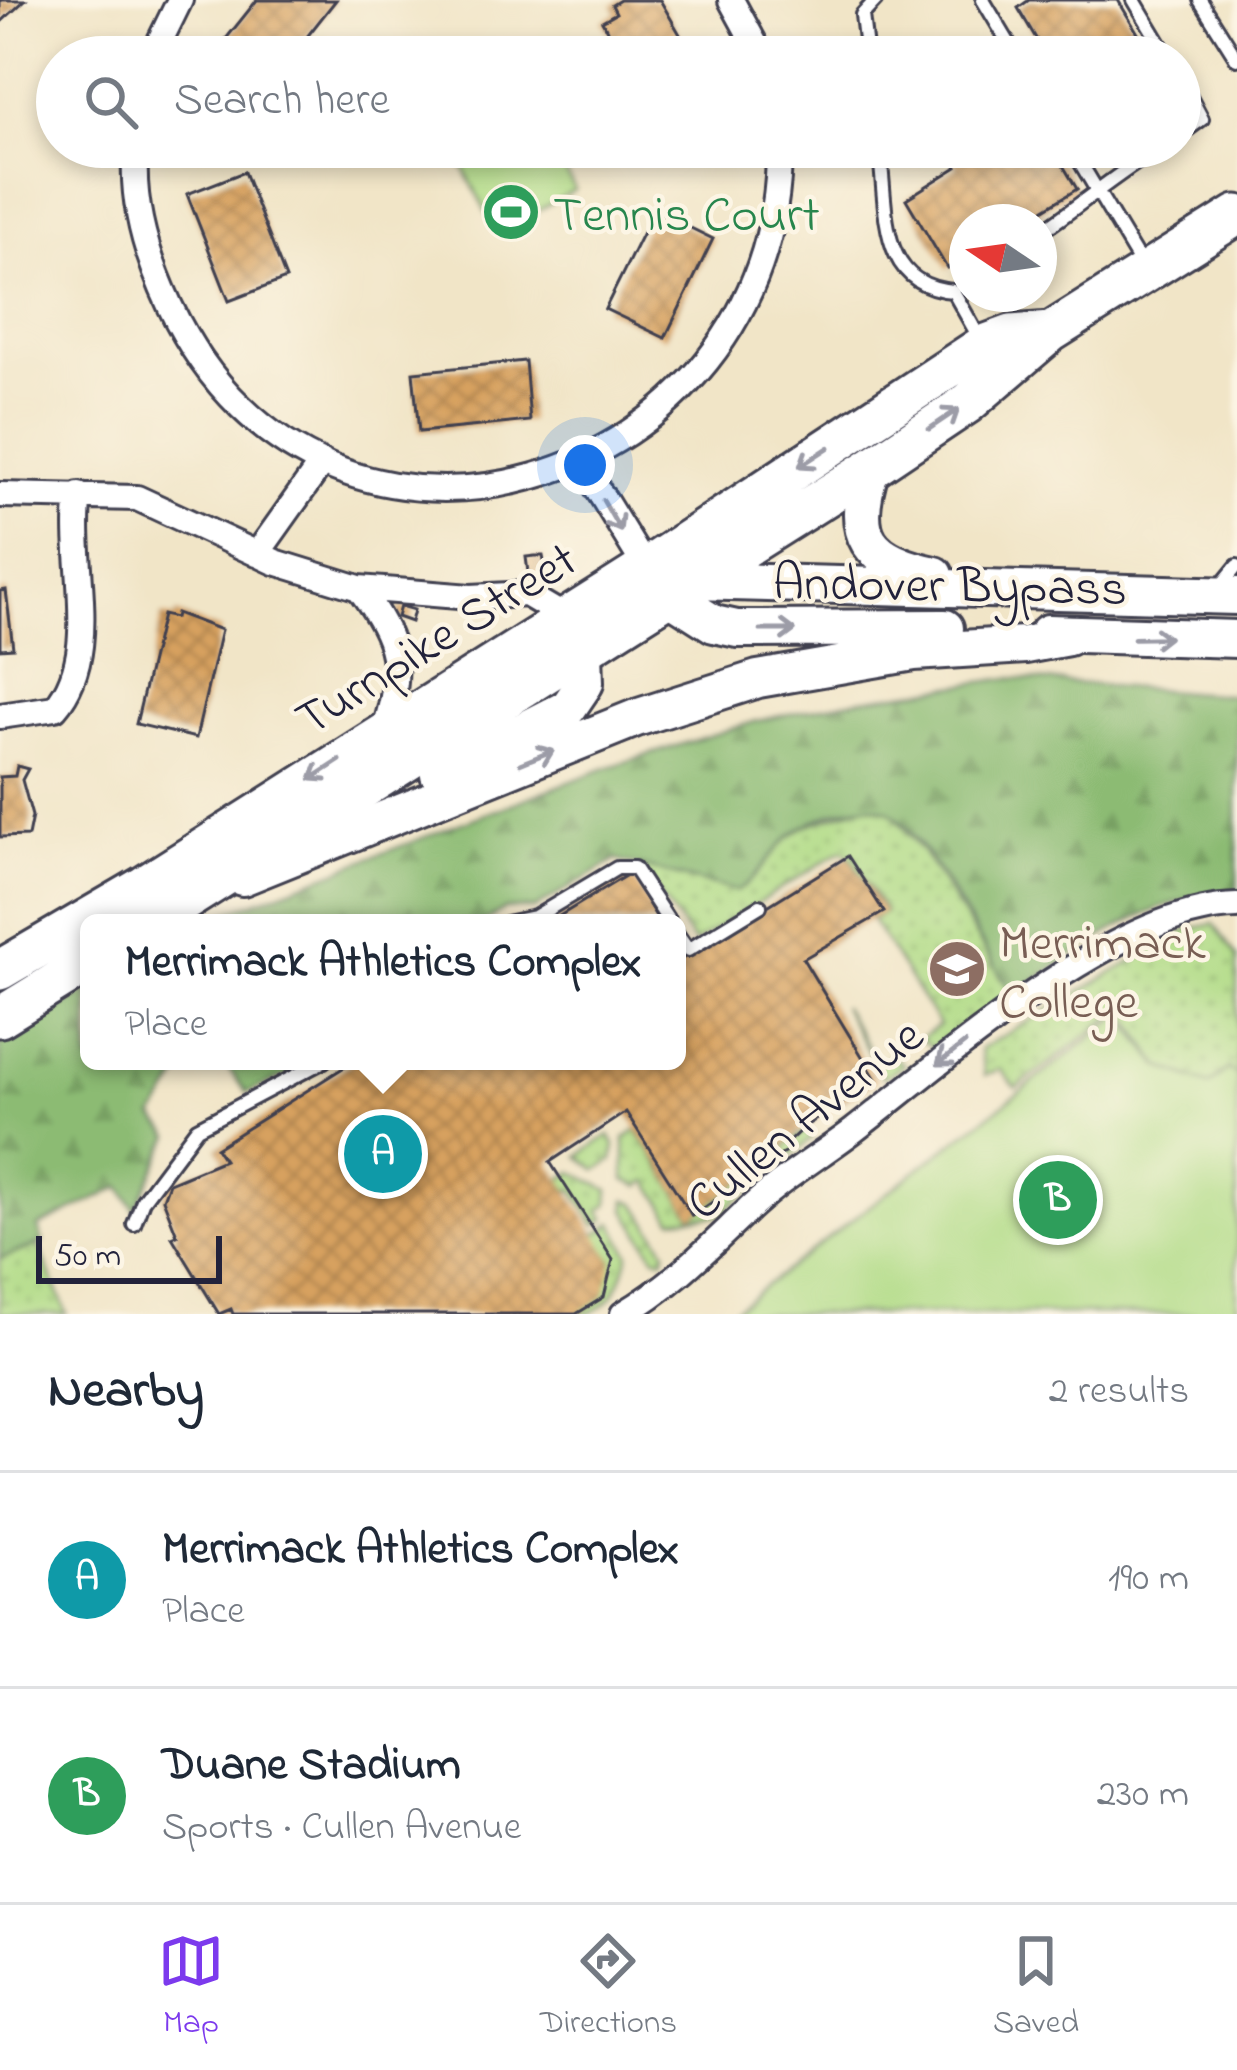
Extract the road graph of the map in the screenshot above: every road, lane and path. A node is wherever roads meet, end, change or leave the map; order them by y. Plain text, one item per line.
1 (180, 0) edge
2 (731, 0) edge
3 (876, 0) edge
4 (983, 0) edge
5 (1134, 0) edge
6 (1200, 0) edge
7 (162, 36) edge
8 (751, 36) edge
9 (864, 36) edge
10 (1004, 36) edge
11 (1155, 36) edge
12 (1237, 59) edge
13 (134, 168) edge
14 (779, 168) edge
15 (882, 168) edge
16 (1083, 168) edge
17 (1126, 168) edge
18 (1094, 187) junction
19 (1237, 215) edge
20 (1057, 221) edge
21 (1147, 274) junction
22 (949, 291) edge
23 (965, 312) edge
24 (1051, 332) junction
25 (984, 345) junction
26 (581, 462) junction
27 (321, 464) junction
28 (871, 468) junction
29 (0, 495) edge
30 (79, 495) junction
31 (257, 554) junction
32 (1237, 566) edge
33 (670, 582) junction
34 (359, 588) junction
35 (1003, 590) junction
36 (1225, 596) edge
37 (574, 634) junction
38 (1068, 637) junction
39 (1237, 639) edge
40 (0, 716) edge
41 (384, 732) junction
42 (350, 830) junction
43 (210, 886) junction
44 (760, 906) dead end
45 (1237, 907) edge
46 (96, 914) edge
47 (165, 914) edge
48 (540, 914) edge
49 (664, 914) edge
50 (80, 923) edge
51 (686, 947) edge
52 (80, 968) edge
53 (0, 970) edge
54 (0, 1017) edge
55 (306, 1070) edge
56 (134, 1224) dead end
57 (623, 1314) edge

1 - 7 street
2 - 8 street
3 - 9 lane
4 - 10 lane
5 - 11 lane
6 - 12 lane
13 - 27 street
14 - 26 street
15 - 22 lane
16 - 18 lane
17 - 18 lane
18 - 20 lane
18 - 21 lane
19 - 21 highway, Turnpike Street
21 - 24 highway, Turnpike Street
23 - 25 lane
24 - 25 highway, Turnpike Street
28 -> 24 highway, Turnpike Street
25 -> 33 highway, Turnpike Street
26 - 27 street
26 -> 33 street
27 - 31 street
28 - 33 highway, Turnpike Street
28 - 35 main road
29 - 30 street
30 - 31 street
30 - 40 street
31 - 34 street
32 - 36 lane
33 - 35 main road, Andover Bypass
33 - 37 highway, Turnpike Street
33 -> 38 main road, Andover Bypass
34 - 37 street
34 - 41 street
35 - 36 main road, Andover Bypass
37 - 41 highway, Turnpike Street
37 - 42 main road
37 - 43 highway, Turnpike Street
38 -> 39 main road, Andover Bypass
42 -> 38 main road
41 -> 46 highway, Turnpike Street
42 - 43 main road
43 - 47 highway, Turnpike Street
44 - 51 lane
45 -> 57 street, Cullen Avenue
48 - 49 lane
50 -> 53 highway, Turnpike Street
52 - 54 highway
55 - 56 lane

